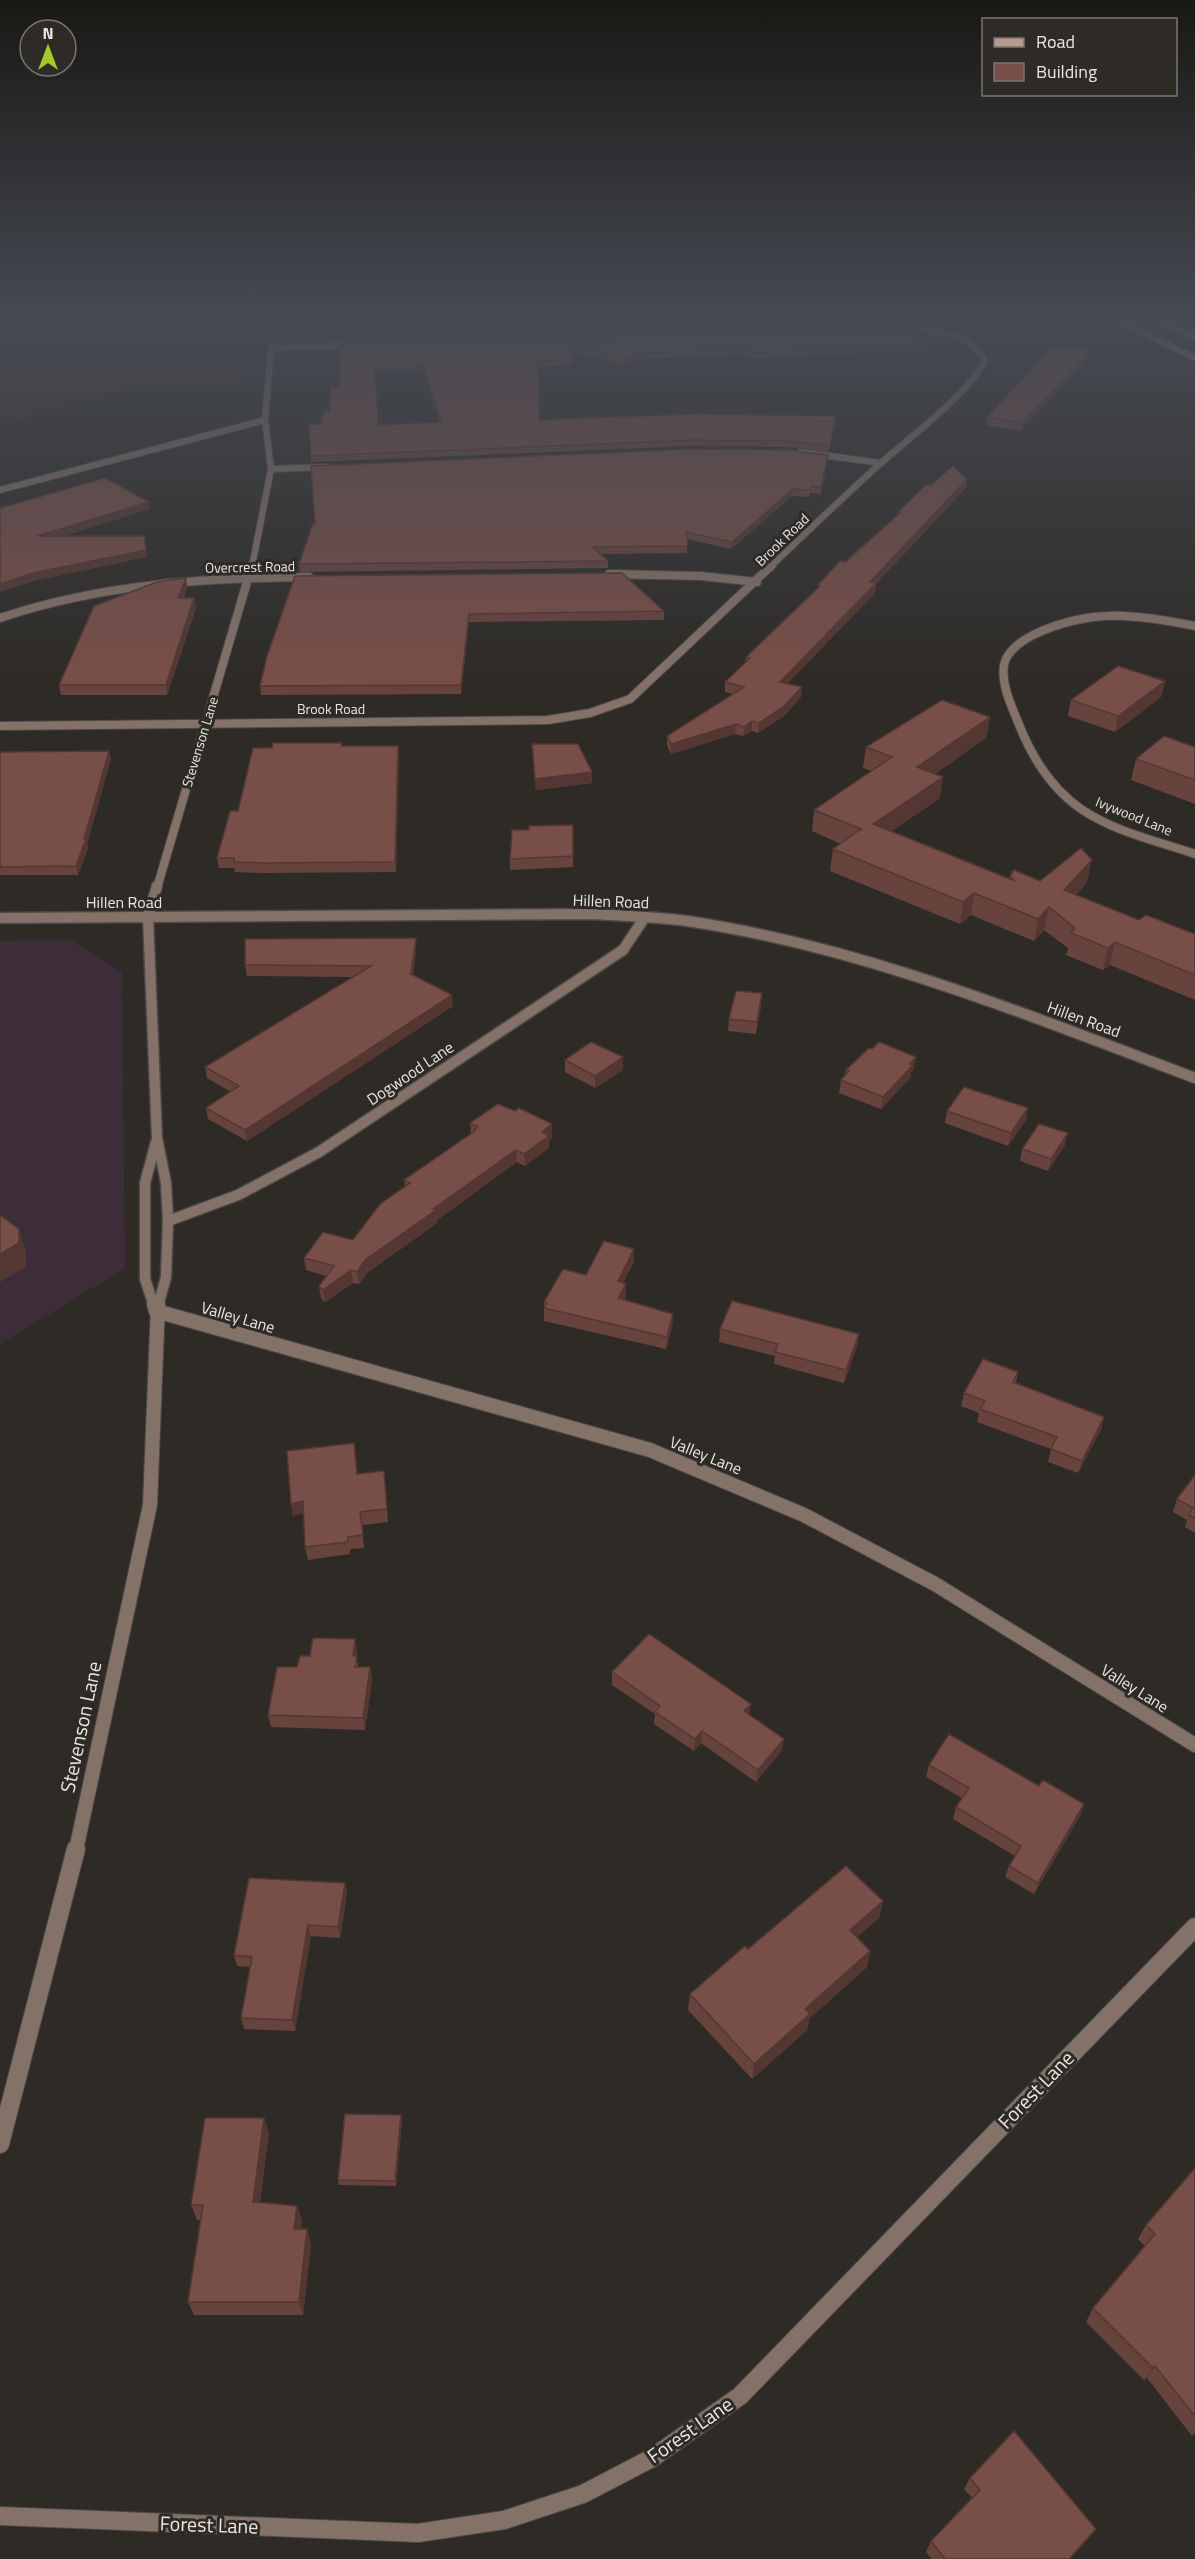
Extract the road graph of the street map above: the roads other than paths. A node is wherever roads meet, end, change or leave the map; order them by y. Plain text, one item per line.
1 (191, 439) edge
2 (267, 439) edge
3 (909, 439) edge
4 (788, 452) edge
5 (881, 464) junction
6 (330, 467) edge
7 (271, 469) junction
8 (0, 490) edge
9 (595, 575) edge
10 (321, 577) edge
11 (250, 578) junction
12 (757, 582) junction
13 (0, 618) edge
14 (1195, 626) edge
15 (205, 724) junction
16 (0, 726) edge
17 (1195, 854) edge
18 (148, 917) junction
19 (645, 917) junction
20 (0, 918) edge
21 (1195, 1078) edge
22 (157, 1138) junction
23 (168, 1221) junction
24 (156, 1311) junction
25 (1195, 1745) edge
26 (1195, 1927) edge
27 (0, 2144) edge
28 (0, 2516) edge

1 - 8 street
2 - 7 street, Stevenson Lane
3 - 5 street, Brook Road
4 - 5 street
5 - 12 street, Brook Road
6 - 7 street
7 - 11 street, Stevenson Lane
9 - 12 street
10 - 11 street, Overcrest Road
11 - 13 street, Overcrest Road
11 - 15 street, Stevenson Lane
12 - 15 street, Brook Road
14 - 17 street, Ivywood Lane
15 - 16 street, Brook Road
15 - 18 street, Stevenson Lane
18 - 19 street, Hillen Road
18 - 20 street, Hillen Road
18 - 22 street, Stevenson Lane
19 - 21 street, Hillen Road
19 - 23 street, Dogwood Lane
22 - 23 street, Stevenson Lane
22 - 24 street, Stevenson Lane
23 - 24 street, Stevenson Lane
24 - 25 street, Valley Lane
24 - 27 street, Stevenson Lane
26 - 28 street, Forest Lane

